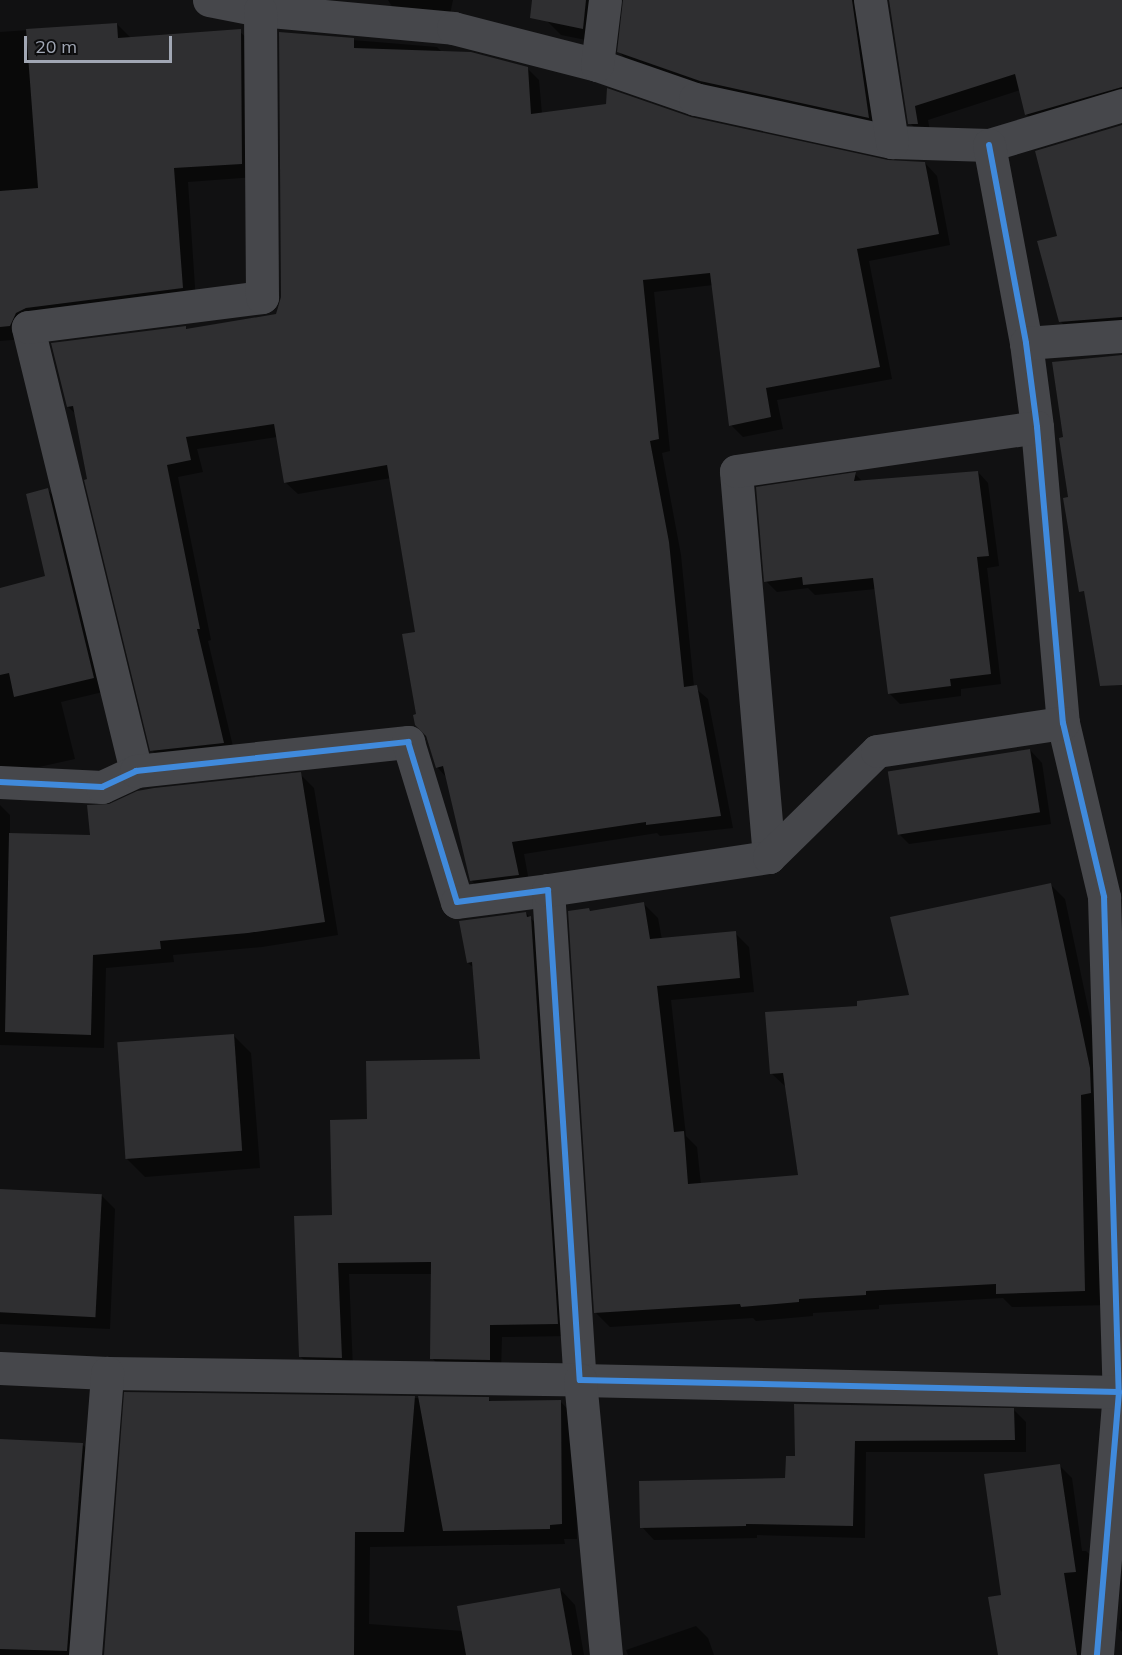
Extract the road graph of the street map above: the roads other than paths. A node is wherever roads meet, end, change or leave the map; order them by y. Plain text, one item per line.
1 (209, 0) edge
2 (604, 0) edge
3 (870, 0) edge
4 (260, 10) junction
5 (597, 66) junction
6 (1122, 105) edge
7 (892, 142) junction
8 (989, 145) junction
9 (1122, 336) edge
10 (1026, 343) junction
11 (1037, 427) junction
12 (1064, 723) junction
13 (136, 771) junction
14 (0, 782) edge
15 (769, 857) junction
16 (548, 890) junction
17 (1113, 896) edge
18 (1119, 1328) edge
19 (0, 1368) edge
20 (106, 1373) junction
21 (580, 1380) junction
22 (1119, 1392) junction
23 (85, 1655) edge
24 (606, 1655) edge
25 (1097, 1655) edge

1 - 4 street
2 - 5 street
3 - 7 street
4 - 5 street
4 - 13 street
5 - 7 street
6 - 8 street
7 - 8 street
8 - 10 street
9 - 10 street
10 - 11 street
11 - 12 street
11 - 15 street
12 - 15 street
12 - 17 street
13 - 14 street
13 - 16 street
15 - 16 street
16 - 21 street
17 - 18 street
18 - 22 street
19 - 20 street
20 - 21 street
20 - 23 street
21 - 22 street
21 - 24 street
22 - 25 street

